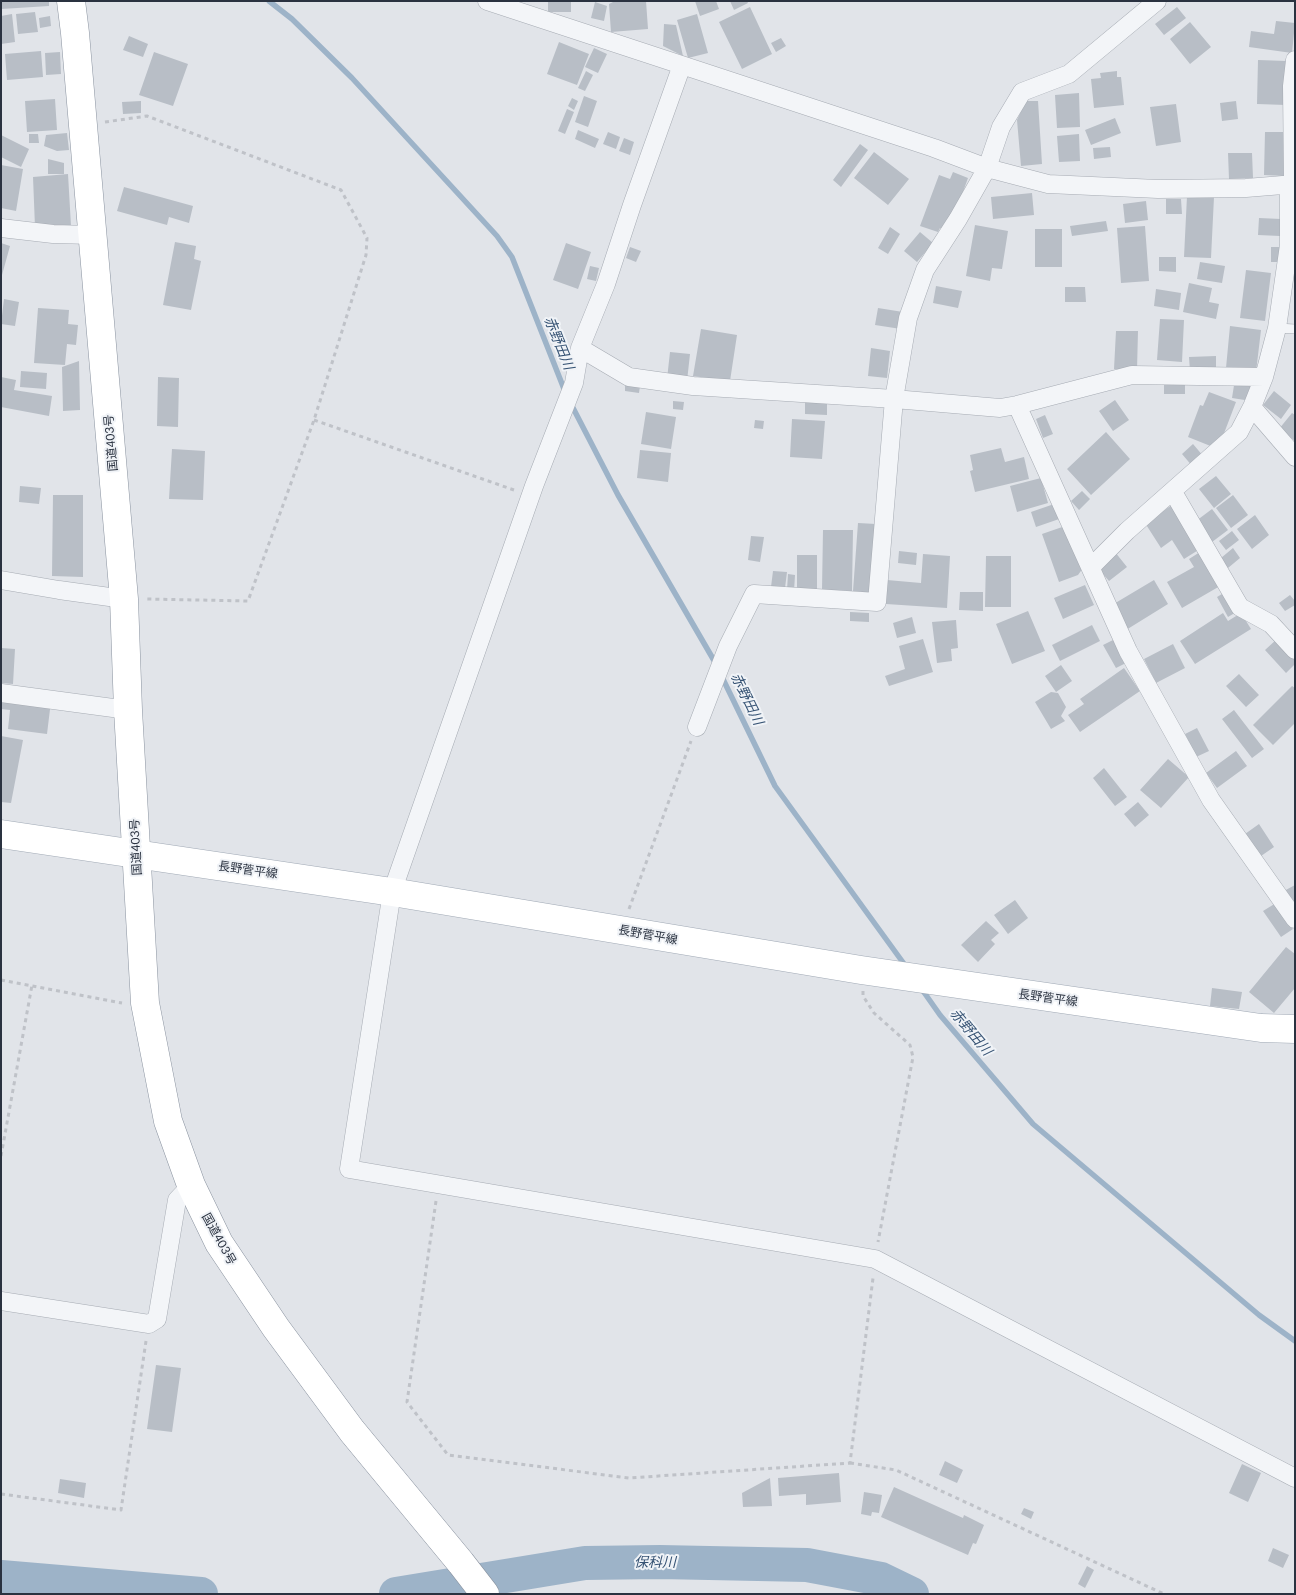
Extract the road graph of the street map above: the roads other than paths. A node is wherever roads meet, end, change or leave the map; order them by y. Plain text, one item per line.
1 (72, 1) edge
2 (487, 1) edge
3 (1157, 1) edge
4 (1295, 60) edge
5 (682, 65) junction
6 (987, 168) junction
7 (1293, 184) edge
8 (1, 228) edge
9 (92, 235) junction
10 (1286, 329) edge
11 (580, 348) junction
12 (1264, 377) junction
13 (894, 398) junction
14 (1017, 405) junction
15 (1252, 407) junction
16 (1295, 457) edge
17 (1173, 492) junction
18 (1091, 567) junction
19 (1, 580) edge
20 (124, 599) junction
21 (1295, 650) edge
22 (1, 693) edge
23 (128, 710) junction
24 (697, 727) road end
25 (1, 834) edge
26 (136, 855) junction
27 (392, 892) junction
28 (1295, 919) edge
29 (1295, 1029) edge
30 (191, 1185) junction
31 (1, 1301) edge
32 (1295, 1478) edge
33 (485, 1594) edge

1 - 9 main road, 国道403号
2 - 5 street
3 - 6 street
4 - 7 street
5 - 6 street
5 - 11 street
6 - 7 street
6 - 13 street
7 - 10 street
8 - 9 street
9 - 20 main road, 国道403号
10 - 12 street
11 - 13 street
11 - 27 street
12 - 14 street
12 - 15 street
13 - 14 street
13 - 24 street
14 - 18 street
15 - 16 street
15 - 17 street
17 - 18 street
17 - 21 street
18 - 28 street
19 - 20 street
20 - 23 main road, 国道403号
22 - 23 street
23 - 26 main road, 国道403号
25 - 26 main road, 長野菅平線
26 - 27 main road, 長野菅平線
26 - 30 main road, 国道403号
27 - 29 main road, 長野菅平線
27 - 32 street
30 - 31 street
30 - 33 main road, 国道403号

